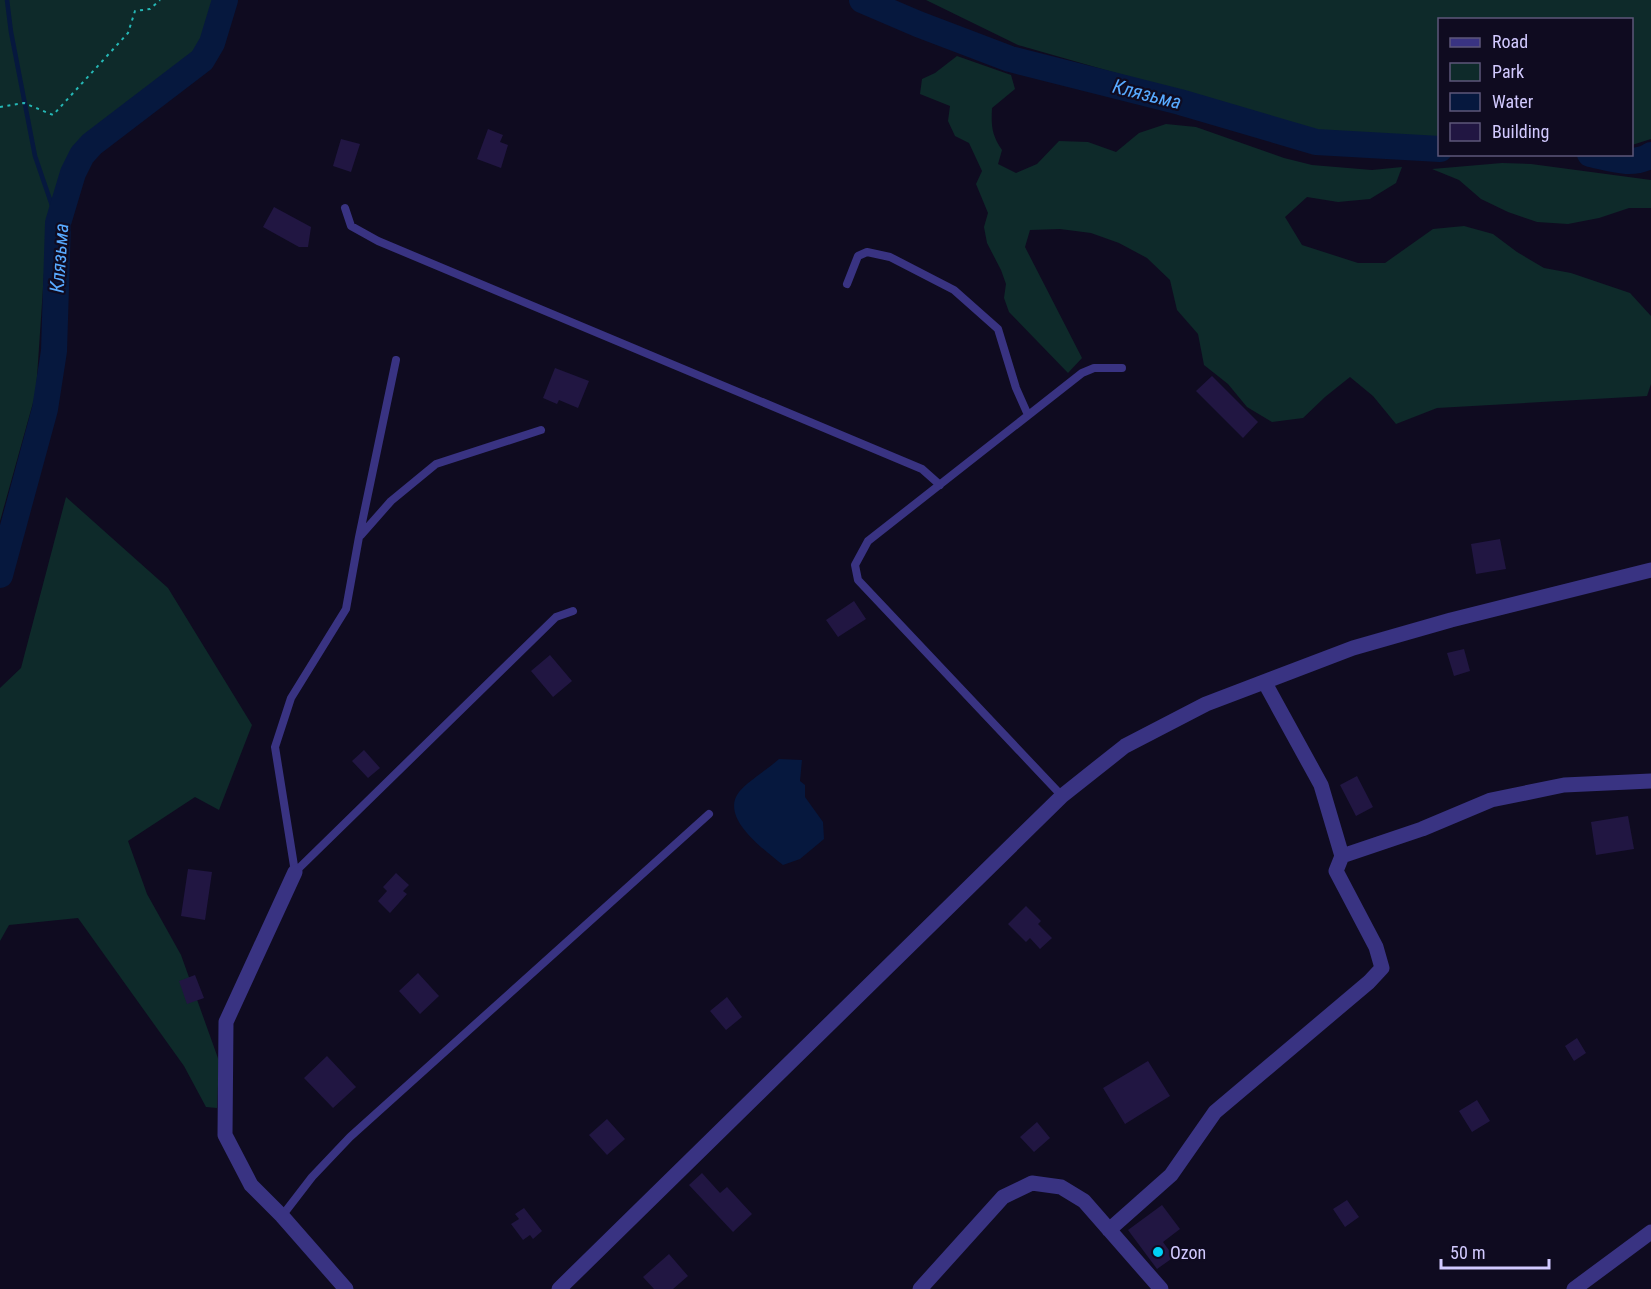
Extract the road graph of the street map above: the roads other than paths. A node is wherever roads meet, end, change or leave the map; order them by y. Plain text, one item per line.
1 (345, 208) dead end
2 (847, 284) dead end
3 (396, 360) dead end
4 (1122, 368) dead end
5 (1028, 415) junction
6 (542, 430) dead end
7 (940, 484) junction
8 (359, 537) junction
9 (1651, 570) edge
10 (573, 611) dead end
11 (1265, 683) junction
12 (1651, 781) edge
13 (1062, 796) junction
14 (709, 814) dead end
15 (1342, 856) junction
16 (295, 872) junction
17 (282, 1216) junction
18 (1109, 1230) junction
19 (1651, 1232) edge
20 (346, 1289) edge
21 (559, 1289) edge
22 (920, 1289) edge
23 (1161, 1289) edge
24 (1574, 1289) edge

1 - 7 lane
2 - 5 lane
3 - 8 lane
4 - 5 lane
5 - 7 lane
6 - 8 lane
7 - 13 lane
8 - 16 lane
9 - 11 street
10 - 16 lane
11 - 13 street
11 - 15 street
12 - 15 street
13 - 21 street
14 - 17 lane
15 - 18 street
16 - 17 street
17 - 20 street
18 - 22 street
18 - 23 street
19 - 24 street

